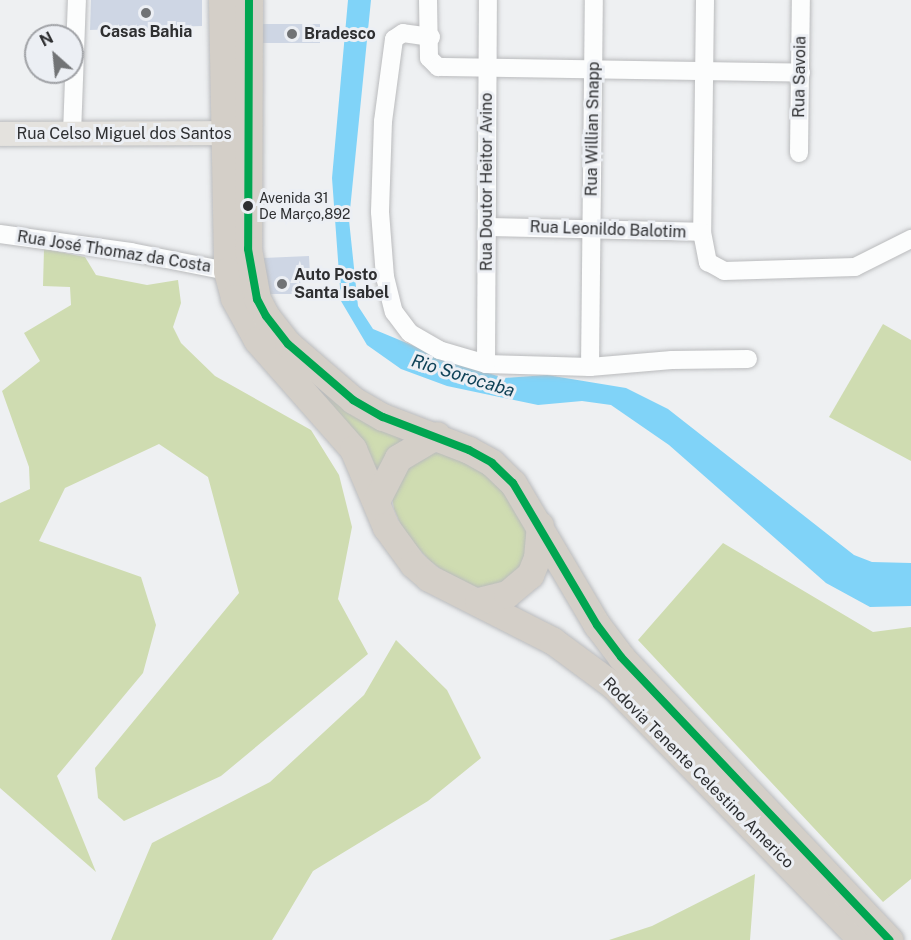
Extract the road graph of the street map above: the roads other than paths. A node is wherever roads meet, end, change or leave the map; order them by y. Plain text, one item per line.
1 (77, 0) edge
2 (222, 0) edge
3 (249, 0) edge
4 (488, 0) edge
5 (594, 0) edge
6 (705, 0) edge
7 (801, 0) edge
8 (424, 3) edge
9 (431, 37) junction
10 (488, 69) junction
11 (593, 70) junction
12 (704, 72) junction
13 (801, 73) junction
14 (236, 133) junction
15 (0, 134) edge
16 (72, 134) junction
17 (799, 153) dead end
18 (487, 227) junction
19 (591, 229) junction
20 (702, 232) junction
21 (0, 234) edge
22 (911, 239) edge
23 (227, 272) junction
24 (748, 359) dead end
25 (486, 364) junction
26 (590, 367) junction
27 (436, 435) junction
28 (376, 501) junction
29 (540, 525) junction
30 (478, 601) junction
31 (862, 940) edge
32 (890, 940) edge

1 - 16 street
2 - 14 highway
3 - 14 highway
4 - 10 street, Rua Doutor Heitor Avino
5 - 11 street, Rua Willian Snapp
6 - 12 street
7 - 13 street, Rua Savoia
8 - 9 street
9 - 10 street
9 - 25 street
10 - 11 street
10 - 18 street, Rua Doutor Heitor Avino
11 - 12 street
11 - 19 street, Rua Willian Snapp
12 - 13 street
12 - 20 street
13 - 17 street, Rua Savoia
14 - 16 main road, Rua Celso Miguel dos Santos
14 - 23 highway, Rodovia Tenente Celestino Americo
14 - 27 highway, Rodovia Tenente Celestino Americo
15 - 16 main road, Rua Celso Miguel dos Santos
18 - 19 street, Rua Leonildo Balotim
18 - 25 street, Rua Doutor Heitor Avino
19 - 20 street, Rua Leonildo Balotim
19 - 26 street, Rua Willian Snapp
20 - 22 street, Rua Leonildo Balotim
21 - 23 street, Rua José Thomaz da Costa
23 - 28 highway, Rodovia Tenente Celestino Americo
24 - 26 street
25 - 26 street
27 - 28 highway
27 - 29 highway, Rodovia Tenente Celestino Americo
28 - 30 highway, Rodovia Tenente Celestino Americo
29 - 30 highway
29 - 32 highway, Rodovia Tenente Celestino Americo
30 - 31 highway, Rodovia Tenente Celestino Americo

